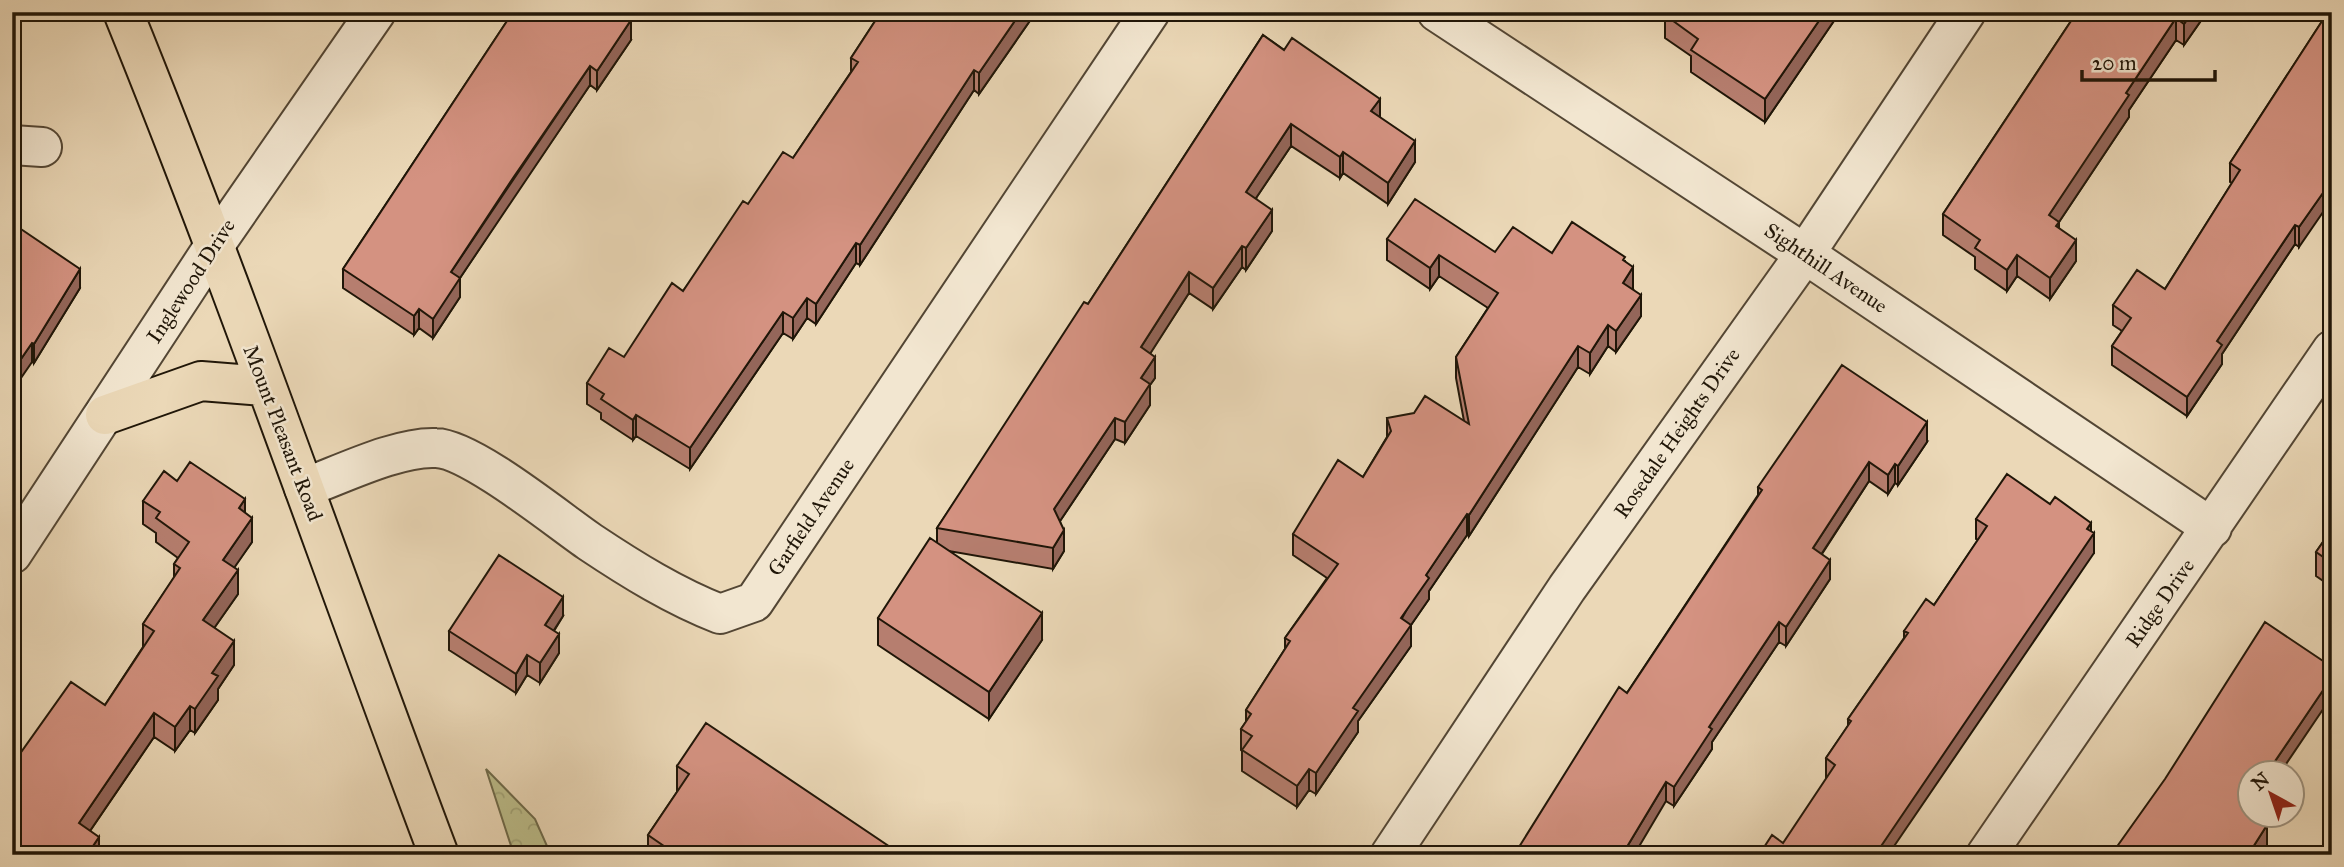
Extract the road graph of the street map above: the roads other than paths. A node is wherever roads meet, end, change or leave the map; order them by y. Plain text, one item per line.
1 (123, 12) edge
2 (376, 12) edge
3 (1150, 12) edge
4 (1437, 12) edge
5 (1966, 12) edge
6 (214, 246) junction
7 (1805, 254) junction
8 (2332, 350) edge
9 (264, 386) junction
10 (105, 415) junction
11 (304, 488) junction
12 (2212, 528) junction
13 (12, 554) edge
14 (439, 855) edge
15 (1390, 855) edge
16 (1986, 855) edge

1 - 6 main road, Mount Pleasant Road
2 - 6 street, Inglewood Drive
3 - 11 street, Garfield Avenue
4 - 7 street, Sighthill Avenue
5 - 7 street, Rosedale Heights Drive
6 - 9 main road, Mount Pleasant Road
6 - 10 street, Inglewood Drive
7 - 12 street, Sighthill Avenue
7 - 15 street, Rosedale Heights Drive
8 - 12 street, Ridge Drive
9 - 10 main road
9 - 11 main road, Mount Pleasant Road
10 - 13 street, Inglewood Drive
11 - 14 main road, Mount Pleasant Road
12 - 16 street, Ridge Drive

